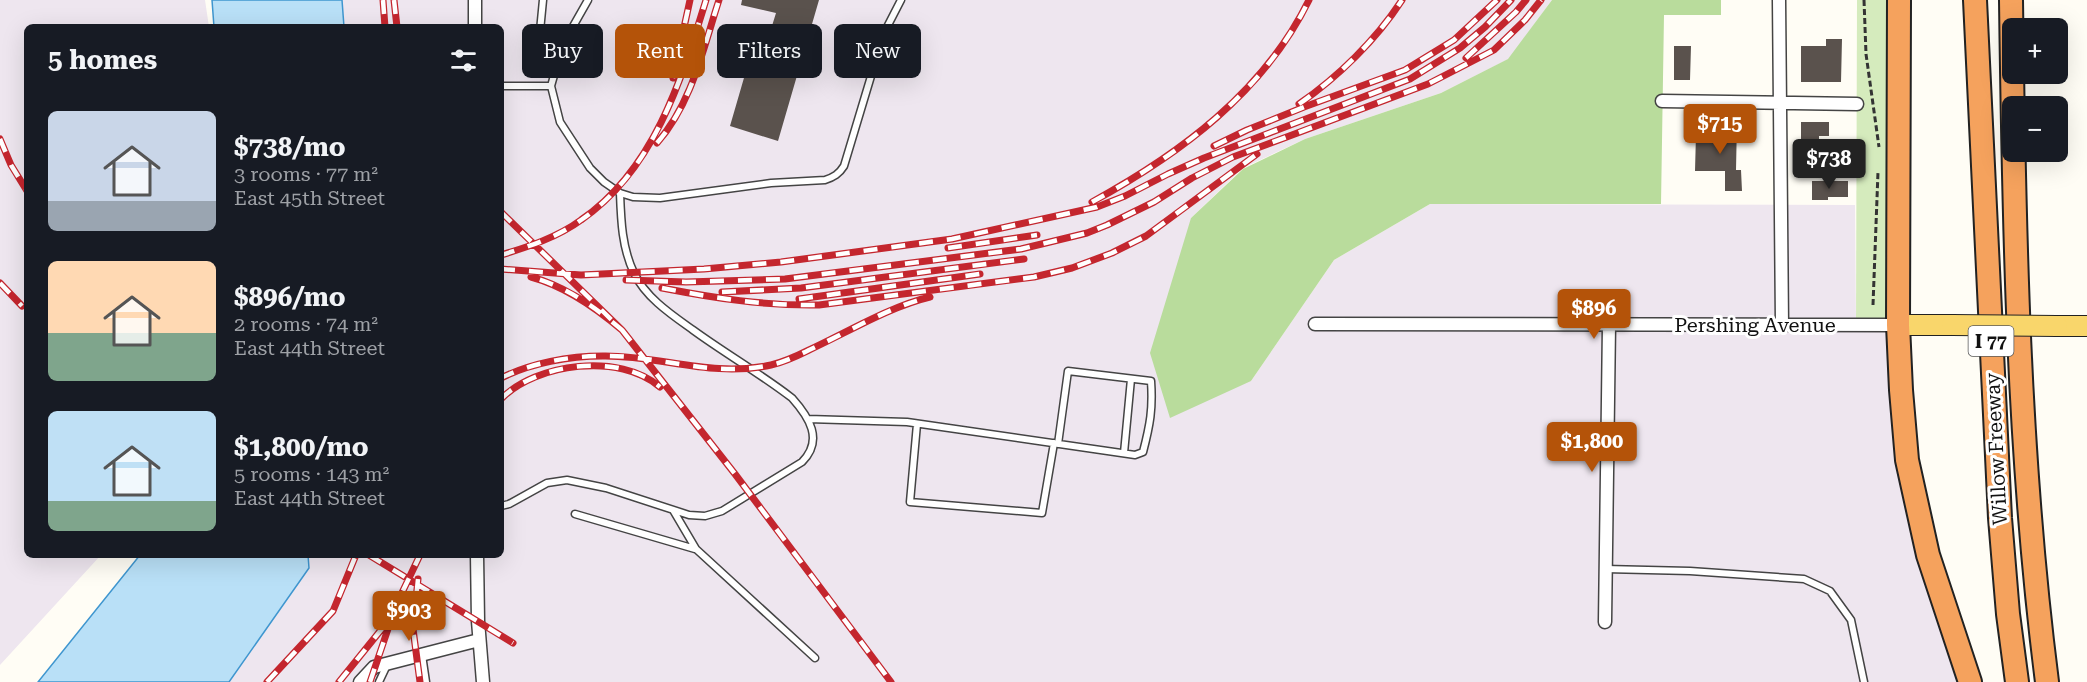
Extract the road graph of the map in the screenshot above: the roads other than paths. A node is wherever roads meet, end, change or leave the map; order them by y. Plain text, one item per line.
1 (475, 0) edge
2 (543, 0) edge
3 (588, 0) edge
4 (901, 0) edge
5 (1779, 0) edge
6 (1899, 0) edge
7 (1975, 0) edge
8 (2011, 0) edge
9 (2022, 0) edge
10 (2021, 18) edge
11 (475, 24) edge
12 (541, 24) edge
13 (574, 24) edge
14 (553, 78) edge
15 (504, 86) edge
16 (551, 86) junction
17 (2012, 96) edge
18 (1662, 101) dead end
19 (1779, 103) junction
20 (1857, 104) dead end
21 (2013, 162) edge
22 (620, 193) junction
23 (1315, 324) dead end
24 (1609, 325) junction
25 (1782, 325) junction
26 (1898, 325) junction
27 (2087, 326) edge
28 (1131, 379) junction
29 (808, 419) junction
30 (917, 424) junction
31 (1056, 443) junction
32 (1124, 453) junction
33 (504, 505) edge
34 (673, 509) junction
35 (575, 514) dead end
36 (696, 549) junction
37 (477, 558) edge
38 (1605, 569) junction
39 (1605, 622) dead end
40 (479, 640) junction
41 (422, 654) junction
42 (815, 658) dead end
43 (387, 665) junction
44 (360, 682) edge
45 (380, 682) edge
46 (426, 682) edge
47 (483, 682) edge
48 (1864, 682) edge
49 (1970, 682) edge
50 (2017, 682) edge
51 (2047, 682) edge

1 - 11 street
2 - 12 lane
3 - 13 lane
4 - 22 lane
5 - 19 street
6 - 26 highway
7 - 50 highway, Willow Freeway / I 77
8 - 17 highway, Willow Freeway / I 77
9 - 10 highway
14 - 16 lane
15 - 16 lane
16 - 22 lane
18 - 19 street
19 - 20 street
19 - 25 street
21 - 51 highway, Willow Freeway / I 77
22 - 29 lane
23 - 24 street, Pershing Avenue
24 - 25 street, Pershing Avenue
24 - 38 street
25 - 26 street, Pershing Avenue
26 - 27 main road, Pershing Avenue, bridge
26 - 49 highway
28 - 31 lane
28 - 32 lane
28 - 32 lane
29 - 30 lane
29 - 34 lane
30 - 31 lane
30 - 31 lane
31 - 32 lane
33 - 34 lane
34 - 36 lane
35 - 36 lane
36 - 42 lane
37 - 40 street
38 - 39 street
38 - 48 lane
40 - 41 street
40 - 47 street
41 - 43 street
41 - 46 lane
43 - 44 street
43 - 45 lane

